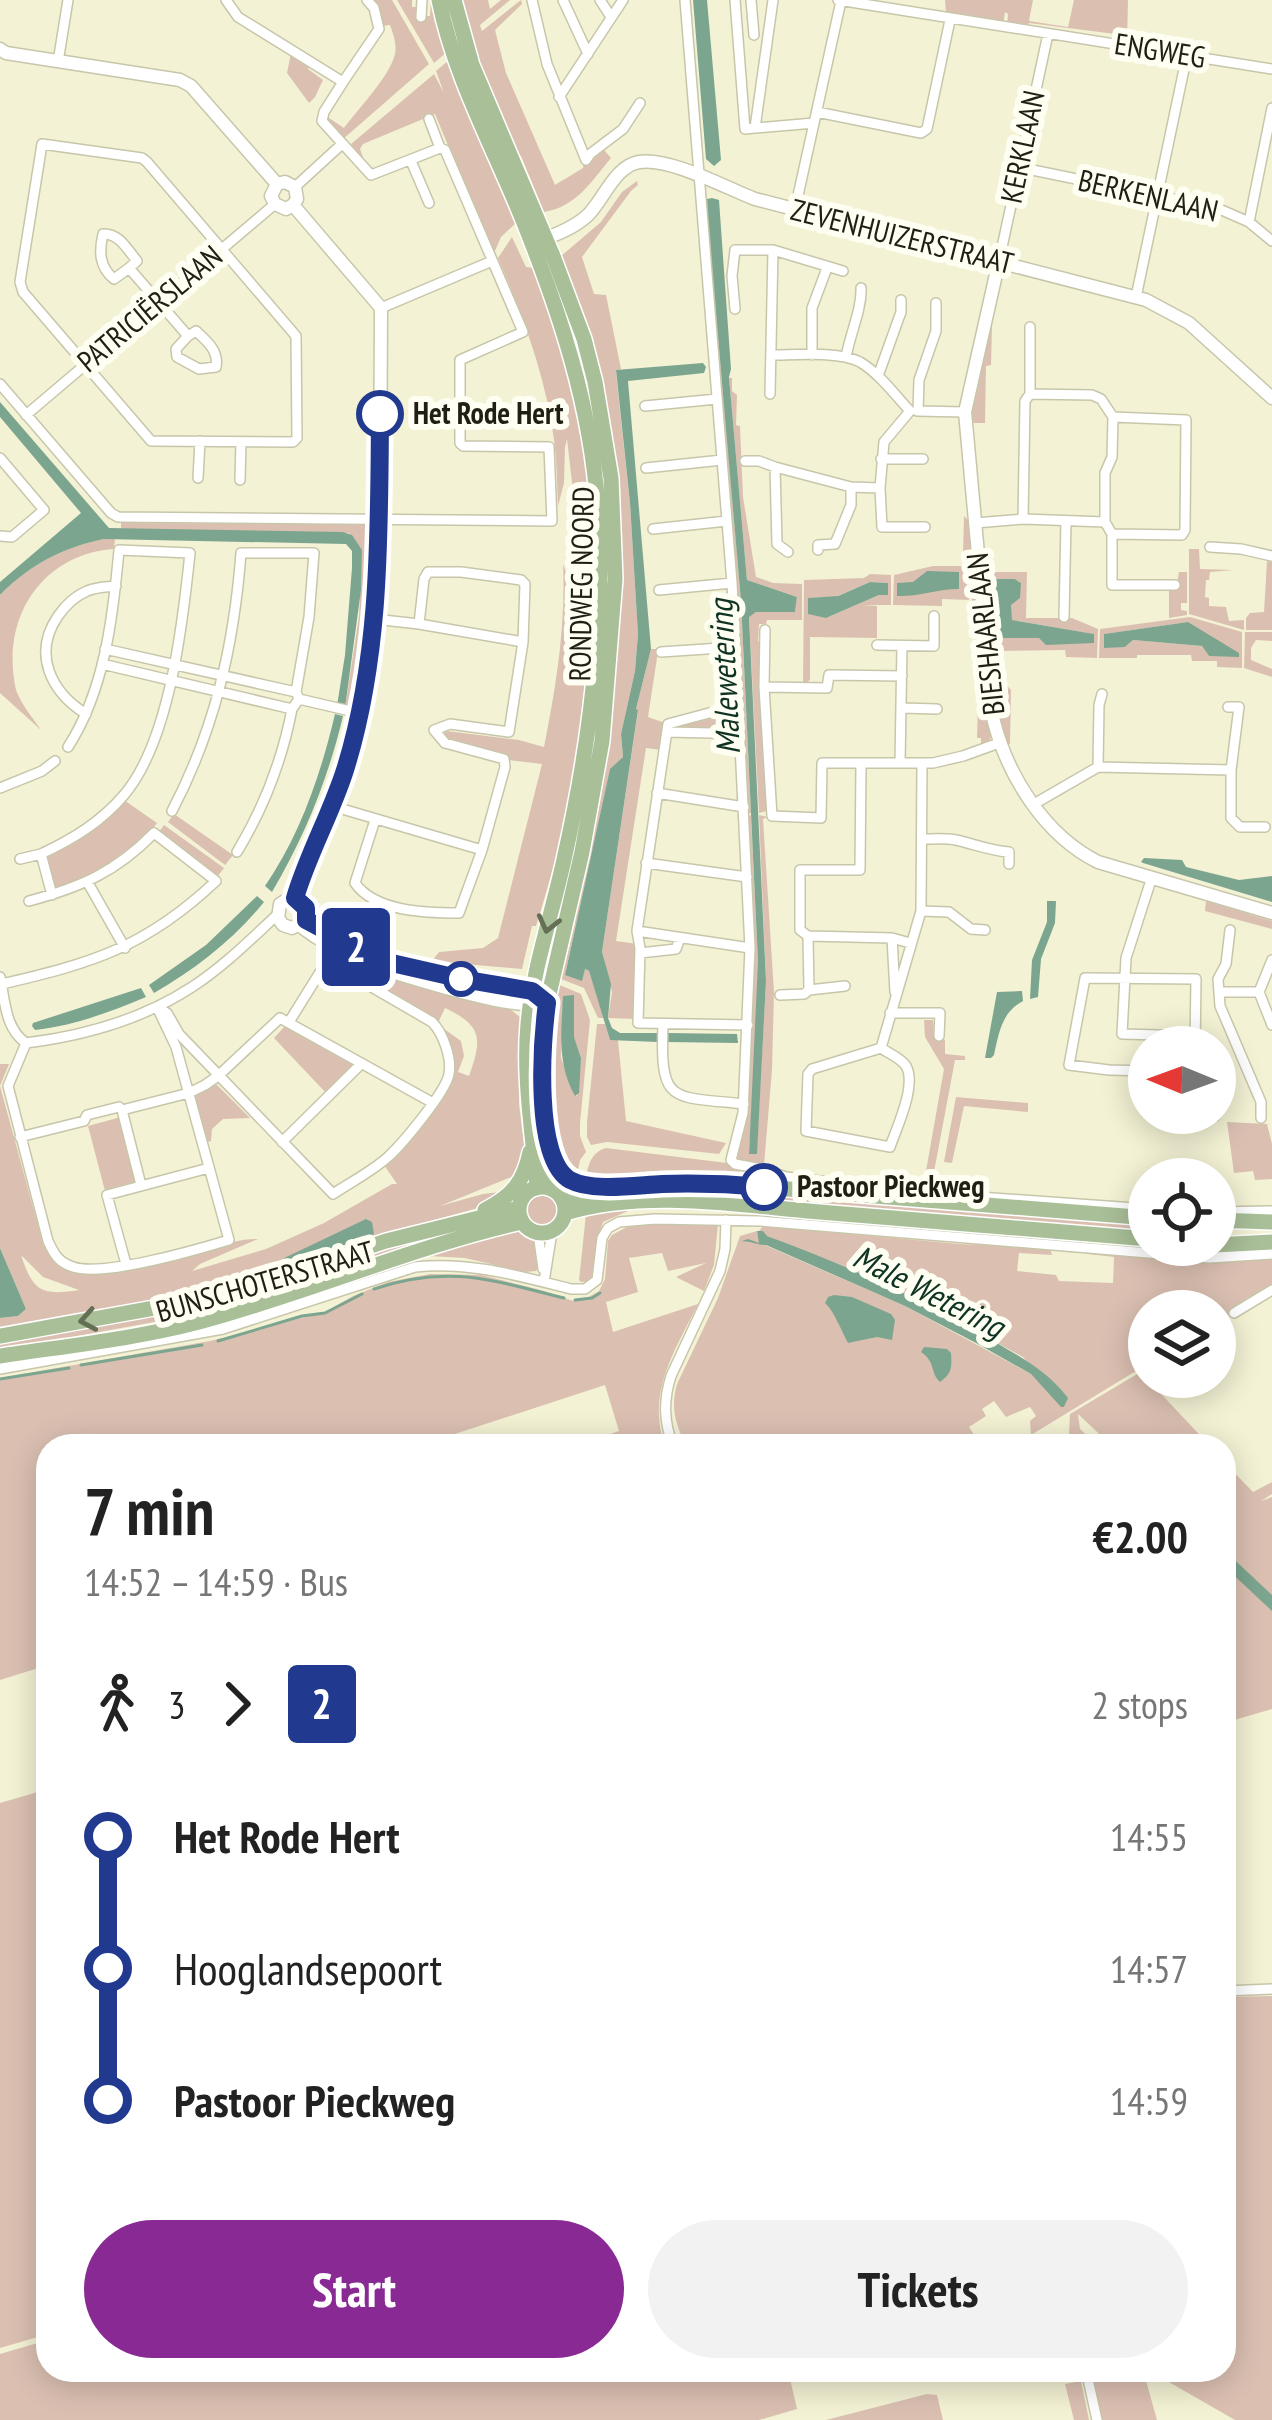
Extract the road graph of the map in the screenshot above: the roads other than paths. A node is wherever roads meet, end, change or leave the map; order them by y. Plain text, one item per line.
1 (68, 0) edge
2 (226, 0) edge
3 (367, 0) edge
4 (422, 0) edge
5 (439, 0) edge
6 (454, 0) edge
7 (532, 0) edge
8 (563, 0) edge
9 (600, 0) edge
10 (622, 0) edge
11 (685, 0) edge
12 (735, 0) edge
13 (751, 0) edge
14 (773, 0) edge
15 (840, 0) edge
16 (943, 4) dead end
17 (421, 16) dead end
18 (611, 17) junction
19 (947, 18) junction
20 (1048, 34) junction
21 (754, 35) dead end
22 (0, 49) edge
23 (588, 54) junction
24 (1187, 56) junction
25 (58, 62) junction
26 (1272, 69) edge
27 (343, 82) junction
28 (559, 98) junction
29 (640, 103) dead end
30 (1272, 108) edge
31 (815, 118) junction
32 (429, 119) dead end
33 (755, 128) junction
34 (1270, 132) edge
35 (342, 145) junction
36 (440, 148) junction
37 (411, 161) junction
38 (1018, 167) junction
39 (698, 175) junction
40 (277, 184) junction
41 (295, 187) junction
42 (1255, 195) junction
43 (1158, 196) junction
44 (1272, 200) edge
45 (429, 203) dead end
46 (275, 204) junction
47 (293, 206) junction
48 (795, 209) junction
49 (1249, 222) junction
50 (538, 241) junction
51 (1272, 241) edge
52 (221, 248) junction
53 (773, 250) junction
54 (492, 261) junction
55 (998, 261) junction
56 (128, 268) junction
57 (826, 268) junction
58 (843, 272) dead end
59 (861, 288) dead end
60 (1136, 297) junction
61 (901, 300) dead end
62 (159, 302) junction
63 (936, 303) dead end
64 (381, 308) junction
65 (735, 309) dead end
66 (1030, 328) dead end
67 (188, 336) junction
68 (771, 355) junction
69 (812, 356) junction
70 (846, 357) junction
71 (86, 364) junction
72 (878, 376) junction
73 (0, 384) edge
74 (770, 394) dead end
75 (1030, 394) junction
76 (1271, 394) edge
77 (717, 399) junction
78 (645, 406) dead end
79 (914, 411) junction
80 (965, 412) junction
81 (26, 415) junction
82 (1113, 417) junction
83 (200, 441) junction
84 (241, 442) junction
85 (0, 458) edge
86 (881, 459) junction
87 (923, 459) dead end
88 (722, 460) junction
89 (745, 460) dead end
90 (775, 467) junction
91 (646, 468) dead end
92 (198, 478) dead end
93 (240, 480) dead end
94 (851, 487) junction
95 (880, 488) junction
96 (380, 519) junction
97 (1023, 519) junction
98 (1066, 520) junction
99 (727, 521) junction
100 (1105, 522) junction
101 (975, 523) junction
102 (926, 527) dead end
103 (653, 529) dead end
104 (1112, 534) junction
105 (0, 536) edge
106 (1210, 548) dead end
107 (818, 550) dead end
108 (788, 551) dead end
109 (1272, 556) edge
110 (732, 584) junction
111 (1175, 585) dead end
112 (116, 586) junction
113 (659, 590) dead end
114 (934, 616) dead end
115 (1064, 617) dead end
116 (374, 619) junction
117 (419, 624) junction
118 (765, 630) dead end
119 (523, 642) junction
120 (877, 645) dead end
121 (736, 646) junction
122 (902, 646) junction
123 (105, 649) junction
124 (661, 652) dead end
125 (102, 664) junction
126 (175, 664) junction
127 (222, 675) junction
128 (902, 676) junction
129 (171, 679) junction
130 (764, 686) junction
131 (219, 692) junction
132 (1102, 694) dead end
133 (295, 700) junction
134 (739, 705) junction
135 (1228, 706) dead end
136 (901, 708) junction
137 (937, 709) dead end
138 (359, 713) junction
139 (86, 715) junction
140 (667, 732) junction
141 (740, 737) junction
142 (999, 743) junction
143 (68, 746) dead end
144 (55, 761) dead end
145 (861, 763) junction
146 (900, 764) junction
147 (922, 764) junction
148 (1098, 767) junction
149 (1231, 770) junction
150 (0, 788) edge
151 (657, 793) junction
152 (1034, 804) junction
153 (332, 806) junction
154 (744, 807) junction
155 (172, 811) dead end
156 (375, 820) junction
157 (1265, 827) dead end
158 (923, 839) junction
159 (482, 850) junction
160 (238, 851) dead end
161 (41, 854) junction
162 (20, 859) dead end
163 (646, 863) junction
164 (1009, 864) dead end
165 (747, 877) junction
166 (1152, 878) junction
167 (88, 883) junction
168 (52, 895) junction
169 (295, 898) junction
170 (29, 901) dead end
171 (921, 910) junction
172 (1272, 913) edge
173 (280, 920) junction
174 (303, 923) junction
175 (985, 930) dead end
176 (1230, 930) dead end
177 (637, 931) junction
178 (808, 935) junction
179 (680, 938) junction
180 (892, 938) junction
181 (910, 944) junction
182 (125, 948) junction
183 (750, 948) junction
184 (640, 953) junction
185 (1272, 960) edge
186 (1126, 978) junction
187 (1196, 979) junction
188 (1218, 979) junction
189 (1, 980) edge
190 (845, 986) dead end
191 (809, 990) junction
192 (1219, 992) junction
193 (1259, 992) junction
194 (896, 993) junction
195 (780, 995) dead end
196 (537, 1000) junction
197 (157, 1007) junction
198 (890, 1013) junction
199 (290, 1022) junction
200 (663, 1024) junction
201 (748, 1025) junction
202 (1272, 1025) edge
203 (1195, 1026) edge
204 (1128, 1035) edge
205 (939, 1036) dead end
206 (26, 1043) junction
207 (881, 1048) junction
208 (362, 1064) junction
209 (1128, 1070) edge
210 (218, 1076) junction
211 (189, 1093) junction
212 (433, 1103) junction
213 (744, 1104) junction
214 (122, 1110) junction
215 (1261, 1118) dead end
216 (20, 1137) junction
217 (282, 1142) junction
218 (540, 1146) junction
219 (209, 1168) junction
220 (761, 1178) junction
221 (141, 1185) junction
222 (620, 1187) junction
223 (554, 1197) junction
224 (1272, 1211) edge
225 (761, 1214) junction
226 (1236, 1214) edge
227 (521, 1215) junction
228 (734, 1215) junction
229 (1128, 1215) edge
230 (1236, 1218) edge
231 (1272, 1222) edge
232 (462, 1223) junction
233 (545, 1232) junction
234 (1128, 1238) edge
235 (1272, 1242) edge
236 (1236, 1244) edge
237 (1272, 1254) edge
238 (126, 1264) junction
239 (544, 1282) junction
240 (1272, 1290) edge
241 (1236, 1312) edge
242 (0, 1336) edge
243 (0, 1356) edge
244 (0, 1370) edge
245 (670, 1434) edge
246 (1272, 1989) edge
247 (1236, 1990) edge
248 (1089, 2382) edge
249 (1097, 2420) edge

1 - 25 street
2 - 27 street
3 - 27 street
4 - 17 street
5 - 50 main road, RONDWEG NOORD
6 - 50 main road, RONDWEG NOORD
7 - 28 street
8 - 23 street
9 - 18 street
10 - 18 street
11 - 39 street
12 - 33 street
13 - 21 street
14 - 33 street
15 - 19 street, ENGWEG
15 - 31 street
16 - 19 street
18 - 23 street
19 - 20 street, ENGWEG
19 - 31 street
20 - 24 street, ENGWEG
20 - 38 street, KERKLAAN
22 - 25 street
23 - 28 street
24 - 26 street, ENGWEG
24 - 43 street
25 - 40 street
27 - 35 street
28 - 29 street
30 - 34 street
31 - 33 street
31 - 48 street
32 - 36 street
34 - 42 street
35 - 37 street
35 - 41 street
36 - 37 street
36 - 54 street
37 - 45 street
38 - 43 street, BERKENLAAN
38 - 55 street, KERKLAAN
39 - 48 street, ZEVENHUIZERSTRAAT
39 - 50 street, ZEVENHUIZERSTRAAT
39 - 77 street
40 - 41 street
40 - 46 street
41 - 47 street
42 - 44 street
42 - 49 street
43 - 49 street, BERKENLAAN
43 - 60 street
46 - 47 street
46 - 52 street, PATRICIËRSLAAN
47 - 64 street
48 - 55 street, ZEVENHUIZERSTRAAT
49 - 51 street, BERKENLAAN
50 - 196 main road, RONDWEG NOORD
52 - 62 street, PATRICIËRSLAAN
52 - 71 street
52 - 84 street
53 - 57 street
53 - 65 street
53 - 68 street
54 - 64 street
54 - 96 street
55 - 60 street, ZEVENHUIZERSTRAAT
55 - 80 street, BIESHAARLAAN
56 - 56 street
56 - 62 street
57 - 58 street
57 - 69 street
59 - 70 street
60 - 76 street, ZEVENHUIZERSTRAAT
61 - 72 street
62 - 67 street
62 - 71 street, PATRICIËRSLAAN
63 - 79 street
64 - 96 street
66 - 75 street
67 - 67 street
68 - 69 street
68 - 74 street
69 - 70 street
70 - 72 street
71 - 81 street, PATRICIËRSLAAN
71 - 83 street
72 - 79 street
73 - 81 street
75 - 82 street
75 - 97 street
77 - 78 street
77 - 88 street
79 - 80 street
79 - 86 street
80 - 101 street, BIESHAARLAAN
81 - 96 street
82 - 100 street
82 - 104 street
83 - 84 street
83 - 92 street
84 - 93 street
85 - 105 street
86 - 87 street
86 - 95 street
88 - 91 street
88 - 99 street
89 - 90 street
90 - 94 street
90 - 108 street
94 - 95 street
94 - 107 street
95 - 102 street
96 - 116 street
97 - 98 street
97 - 101 street
98 - 100 street
98 - 115 street
99 - 103 street
99 - 110 street
100 - 104 street
101 - 142 street, BIESHAARLAAN
104 - 111 street
106 - 109 street
110 - 113 street
110 - 121 street
112 - 123 street
112 - 126 street
112 - 139 street
114 - 122 street
116 - 117 street
116 - 138 street
117 - 119 street
117 - 119 street
118 - 130 street
119 - 159 street
120 - 122 street
121 - 124 street
121 - 134 street
122 - 128 street
123 - 125 street
123 - 126 street
125 - 129 street
125 - 139 street
126 - 127 street
126 - 129 street
127 - 131 street
127 - 133 street
127 - 133 street
128 - 130 street
128 - 136 street
129 - 131 street
129 - 161 street
130 - 145 street
131 - 133 street
131 - 155 street
132 - 148 street
133 - 138 street
133 - 160 street
134 - 140 street
134 - 141 street
135 - 149 street
136 - 137 street
136 - 146 street
138 - 153 street
139 - 143 street
140 - 141 street
140 - 151 street
141 - 154 street
142 - 147 street
142 - 152 street, BIESHAARLAAN
144 - 150 street
145 - 146 street
145 - 178 street
146 - 147 street
147 - 158 street
148 - 149 street
148 - 152 street
149 - 157 street
151 - 154 street
151 - 163 street
152 - 166 street, BIESHAARLAAN
153 - 156 street
153 - 169 street
154 - 165 street
156 - 159 street
156 - 159 street
158 - 164 street
158 - 171 street
161 - 162 street
161 - 168 street
163 - 165 street
163 - 177 street
165 - 183 street
166 - 172 street, BIESHAARLAAN
166 - 186 street
167 - 168 street
167 - 182 street
167 - 182 street
168 - 170 street
169 - 173 street
169 - 174 street
171 - 175 street
171 - 181 street
173 - 174 street
173 - 197 street
174 - 196 street
176 - 188 street
177 - 179 street
177 - 184 street
178 - 180 street
178 - 191 street
179 - 183 street
179 - 184 street
180 - 181 street
180 - 194 street
181 - 194 street
182 - 189 street
183 - 201 street
184 - 200 street
185 - 193 street
186 - 187 street
186 - 204 street
186 - 209 street
187 - 188 street
187 - 203 street
188 - 192 street
189 - 206 street
190 - 191 street
191 - 195 street
192 - 193 street
192 - 215 street
193 - 202 street
194 - 198 street
196 - 218 main road, RONDWEG NOORD
197 - 206 street
197 - 210 street
197 - 211 street
198 - 205 street
198 - 207 street
199 - 208 street
199 - 210 street
199 - 212 street
200 - 201 street
200 - 213 street
201 - 213 street
206 - 216 street
207 - 207 street
208 - 212 street
208 - 217 street
210 - 211 street
210 - 217 street
211 - 214 street
211 - 219 street
212 - 217 street
213 - 220 street
214 - 216 street
214 - 221 street
216 - 238 street
218 - 222 main road
218 - 223 main road, RONDWEG NOORD
218 - 232 main road
219 - 221 street
219 - 238 street
220 - 222 main road
220 - 229 main road
221 - 238 street
222 - 223 main road
223 - 227 main road
223 - 228 main road, BUNSCHOTERSTRAAT
223 - 233 main road
224 - 226 street
225 - 228 main road, BUNSCHOTERSTRAAT
225 - 234 main road, BUNSCHOTERSTRAAT
225 - 237 street, BUNSCHOTERSTRAAT
227 - 232 main road, BUNSCHOTERSTRAAT
227 - 233 main road
227 - 243 main road, BUNSCHOTERSTRAAT
228 - 239 street, BUNSCHOTERSTRAAT
228 - 245 street
230 - 231 main road
232 -> 242 main road, BUNSCHOTERSTRAAT
233 - 239 street
235 - 236 main road
239 - 244 street, BUNSCHOTERSTRAAT
240 - 241 street
246 - 247 street
248 - 249 street

